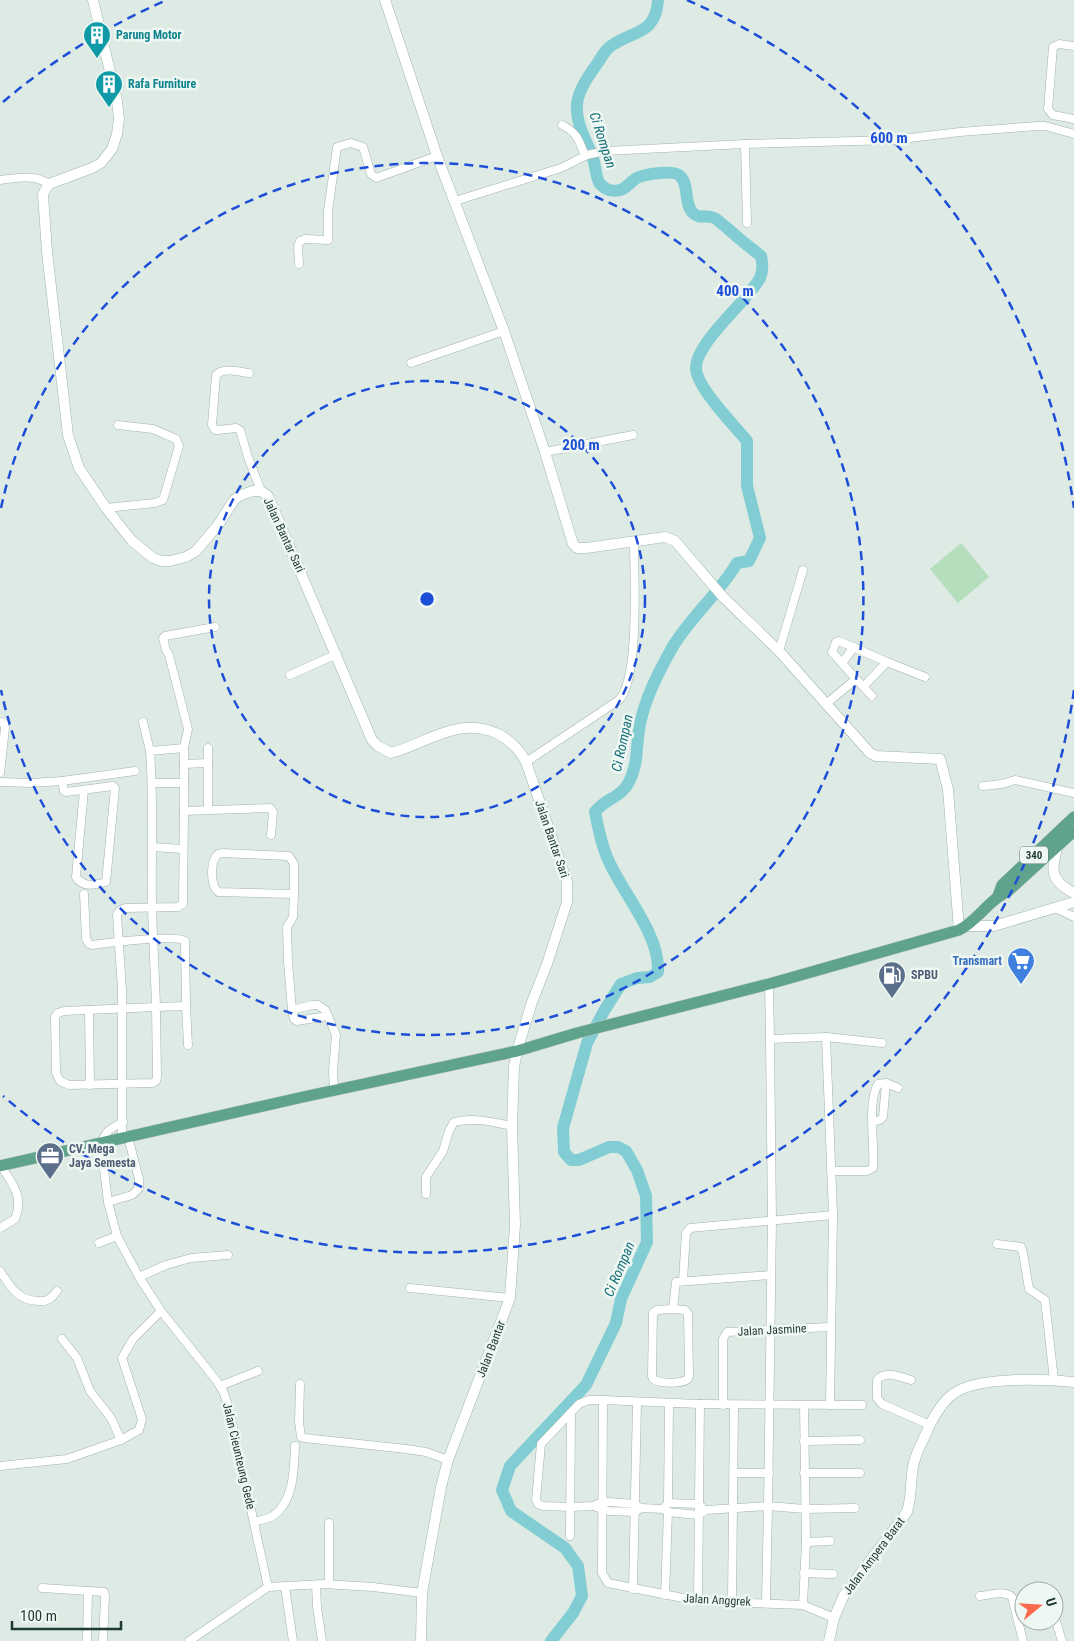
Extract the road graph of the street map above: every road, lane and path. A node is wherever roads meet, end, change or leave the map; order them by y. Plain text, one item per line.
1 (93, 0) edge
2 (385, 0) edge
3 (1074, 46) edge
4 (1074, 118) edge
5 (562, 125) dead end
6 (1074, 134) edge
7 (745, 144) junction
8 (589, 155) junction
9 (436, 156) junction
10 (0, 180) edge
11 (48, 184) junction
12 (454, 201) junction
13 (747, 223) dead end
14 (299, 264) dead end
15 (504, 331) junction
16 (411, 363) dead end
17 (249, 373) dead end
18 (118, 425) dead end
19 (633, 435) dead end
20 (545, 452) junction
21 (262, 491) junction
22 (106, 508) junction
23 (634, 542) junction
24 (803, 570) dead end
25 (215, 627) dead end
26 (854, 647) junction
27 (779, 651) junction
28 (337, 654) junction
29 (886, 662) junction
30 (842, 663) junction
31 (290, 675) dead end
32 (925, 677) dead end
33 (856, 678) junction
34 (864, 686) junction
35 (872, 696) dead end
36 (826, 704) junction
37 (0, 722) edge
38 (143, 722) dead end
39 (184, 748) junction
40 (208, 748) dead end
41 (150, 751) junction
42 (526, 762) junction
43 (208, 763) junction
44 (184, 764) junction
45 (135, 771) dead end
46 (0, 773) edge
47 (62, 781) junction
48 (0, 782) edge
49 (152, 783) junction
50 (184, 783) junction
51 (982, 786) dead end
52 (84, 790) junction
53 (1074, 793) edge
54 (208, 810) junction
55 (184, 811) junction
56 (1074, 817) edge
57 (1074, 831) edge
58 (271, 835) dead end
59 (1058, 845) junction
60 (153, 847) junction
61 (182, 850) junction
62 (1074, 893) edge
63 (84, 894) dead end
64 (294, 894) junction
65 (998, 896) junction
66 (1074, 902) edge
67 (152, 908) junction
68 (1055, 908) junction
69 (1074, 917) edge
70 (964, 928) junction
71 (154, 940) junction
72 (120, 942) junction
73 (769, 984) junction
74 (186, 1006) junction
75 (156, 1007) junction
76 (122, 1008) junction
77 (89, 1010) junction
78 (292, 1010) junction
79 (328, 1016) junction
80 (826, 1037) junction
81 (770, 1039) junction
82 (882, 1043) dead end
83 (188, 1045) dead end
84 (517, 1051) junction
85 (123, 1084) junction
86 (90, 1085) junction
87 (898, 1088) dead end
88 (334, 1090) junction
89 (122, 1122) junction
90 (512, 1126) junction
91 (125, 1138) junction
92 (101, 1144) junction
93 (0, 1166) edge
94 (831, 1171) junction
95 (426, 1194) dead end
96 (108, 1202) junction
97 (833, 1215) junction
98 (772, 1220) junction
99 (0, 1228) edge
100 (117, 1236) junction
101 (99, 1243) dead end
102 (997, 1244) dead end
103 (228, 1255) dead end
104 (0, 1271) edge
105 (771, 1275) junction
106 (139, 1277) junction
107 (684, 1280) junction
108 (410, 1288) dead end
109 (57, 1291) dead end
110 (510, 1298) junction
111 (673, 1309) junction
112 (161, 1311) junction
113 (830, 1327) junction
114 (771, 1330) junction
115 (62, 1339) dead end
116 (258, 1371) dead end
117 (911, 1380) dead end
118 (1054, 1380) junction
119 (1074, 1382) edge
120 (300, 1384) dead end
121 (220, 1386) junction
122 (603, 1400) junction
123 (637, 1403) junction
124 (669, 1404) junction
125 (700, 1404) junction
126 (723, 1405) junction
127 (734, 1405) junction
128 (804, 1405) junction
129 (830, 1405) junction
130 (862, 1405) dead end
131 (770, 1406) junction
132 (571, 1414) junction
133 (930, 1425) junction
134 (121, 1440) junction
135 (860, 1440) dead end
136 (804, 1442) junction
137 (295, 1446) dead end
138 (448, 1460) junction
139 (0, 1466) edge
140 (734, 1473) junction
141 (804, 1473) junction
142 (860, 1473) dead end
143 (769, 1474) junction
144 (698, 1504) junction
145 (603, 1506) junction
146 (768, 1506) junction
147 (571, 1508) junction
148 (637, 1508) junction
149 (667, 1508) junction
150 (855, 1508) dead end
151 (734, 1509) junction
152 (805, 1509) junction
153 (706, 1510) junction
154 (698, 1515) junction
155 (254, 1522) junction
156 (329, 1523) dead end
157 (570, 1536) dead end
158 (830, 1541) dead end
159 (806, 1542) junction
160 (804, 1573) junction
161 (833, 1574) dead end
162 (316, 1584) junction
163 (329, 1584) junction
164 (268, 1587) junction
165 (285, 1587) junction
166 (42, 1588) dead end
167 (633, 1589) junction
168 (88, 1591) junction
169 (422, 1593) junction
170 (665, 1596) junction
171 (980, 1596) dead end
172 (698, 1601) junction
173 (732, 1602) junction
174 (766, 1602) junction
175 (803, 1605) junction
176 (834, 1618) junction
177 (87, 1641) edge
178 (104, 1641) edge
179 (189, 1641) edge
180 (293, 1641) edge
181 (322, 1641) edge
182 (422, 1641) edge
183 (427, 1641) edge
184 (829, 1641) edge
185 (1023, 1641) edge

1 - 11 street
2 - 9 street
3 - 4 street
5 - 8 street
6 - 7 street
7 - 8 street
7 - 13 street
8 - 12 street
9 - 12 street
9 - 14 street
10 - 11 street
11 - 22 street, Jalan Bantar Sari
12 - 15 street
15 - 16 street
15 - 20 street
17 - 21 street
18 - 22 street
19 - 20 street
20 - 23 street
21 - 22 street, Jalan Bantar Sari
21 - 28 street, Jalan Bantar Sari
23 - 27 street
23 - 42 street
24 - 27 street
25 - 39 street
26 - 29 street
26 - 30 street
26 - 30 street
27 - 36 street
28 - 31 street
28 - 42 street, Jalan Bantar Sari
29 - 32 street
29 - 34 street
30 - 33 street
33 - 34 street
33 - 36 street
34 - 35 street
36 - 70 street
37 - 46 street
38 - 41 street
39 - 41 street
39 - 44 street
40 - 43 street
41 - 49 street
42 - 84 street, Jalan Bantar Sari
43 - 44 street
43 - 54 street
44 - 50 street
45 - 47 street
47 - 48 street
47 - 52 street
49 - 50 street
49 - 60 street
50 - 55 street
51 - 53 street
52 - 52 street
54 - 55 street
54 - 58 street
55 - 61 street
56 - 65 main road, 340
57 - 59 main road, 340
59 - 62 street
59 - 65 main road, 340
60 - 61 street
60 - 67 street
61 - 67 street
63 - 72 street
64 - 64 street
64 - 78 street
65 - 70 main road
66 - 68 street
67 - 71 street
67 - 72 street
68 - 69 street
68 - 70 street
70 - 73 main road
71 - 72 street
71 - 74 street
71 - 75 street
72 - 76 street
73 - 81 street
73 - 84 main road
74 - 75 street
74 - 83 street
75 - 76 street
75 - 85 street
76 - 77 street
76 - 85 street
77 - 86 street
77 - 86 street
78 - 79 street
78 - 79 street
79 - 88 street
80 - 81 street
80 - 82 street
80 - 94 street
81 - 98 street
84 - 88 main road
84 - 90 street, Jalan Bantar
85 - 86 street
85 - 89 street
87 - 94 street
88 - 91 main road
89 - 91 street
89 - 92 street
90 - 95 street
90 - 110 street, Jalan Bantar
91 - 92 main road
91 - 96 street
92 - 93 main road
92 - 96 street, Jalan Cieunteung Gede
93 - 99 street
94 - 97 street
96 - 100 street, Jalan Cieunteung Gede
97 - 98 street
97 - 113 street
98 - 105 street
98 - 107 street
100 - 101 street
100 - 106 street, Jalan Cieunteung Gede
102 - 118 street
103 - 106 street
104 - 109 street
105 - 107 street
105 - 114 street
106 - 112 street, Jalan Cieunteung Gede
107 - 111 street
108 - 110 street
110 - 138 street, Jalan Bantar
111 - 111 street
112 - 121 street, Jalan Cieunteung Gede
112 - 134 street
113 - 114 street, Jalan Jasmine
113 - 129 street
114 - 126 street, Jalan Jasmine
114 - 131 street
115 - 134 street
116 - 121 street
117 - 133 street
118 - 119 street, Jalan Ampera Barat
118 - 133 street, Jalan Ampera Barat
120 - 138 street
121 - 155 street, Jalan Cieunteung Gede
122 - 123 street
122 - 132 street
122 - 145 street
123 - 124 street
123 - 148 street
124 - 125 street
124 - 149 street
125 - 126 street
125 - 144 street
126 - 127 street
127 - 131 street
127 - 140 street
128 - 129 street
128 - 131 street
128 - 136 street
129 - 130 street
131 - 143 street
132 - 147 street
132 - 147 street
133 - 176 street, Jalan Ampera Barat
134 - 139 street
135 - 136 street
136 - 141 street
137 - 155 street
138 - 169 street, Jalan Bantar
140 - 143 street
140 - 151 street
141 - 142 street
141 - 152 street
143 - 146 street
144 - 149 street
144 - 153 street
144 - 154 street
145 - 147 street
145 - 148 street
145 - 167 street, Jalan Anggrek
146 - 151 street
146 - 152 street
146 - 174 street
147 - 157 street
148 - 149 street
148 - 167 street
149 - 154 street
149 - 170 street
150 - 152 street
151 - 153 street
151 - 173 street
152 - 159 street
153 - 154 street
154 - 172 street
155 - 164 street, Jalan Cieunteung Gede
156 - 163 street
158 - 159 street
159 - 160 street
160 - 161 street
160 - 175 street
162 - 163 street
162 - 165 street
162 - 181 street
163 - 169 street
164 - 165 street
164 - 179 street
165 - 180 street
166 - 168 street
167 - 170 street, Jalan Anggrek
168 - 177 street
168 - 178 street
169 - 182 street, Jalan Bantar
170 - 172 street, Jalan Anggrek
171 - 185 street
172 - 173 street, Jalan Anggrek
173 - 174 street, Jalan Anggrek
174 - 175 street, Jalan Anggrek
175 - 176 street, Jalan Anggrek
176 - 184 street, Jalan Ampera Barat
182 - 183 street

